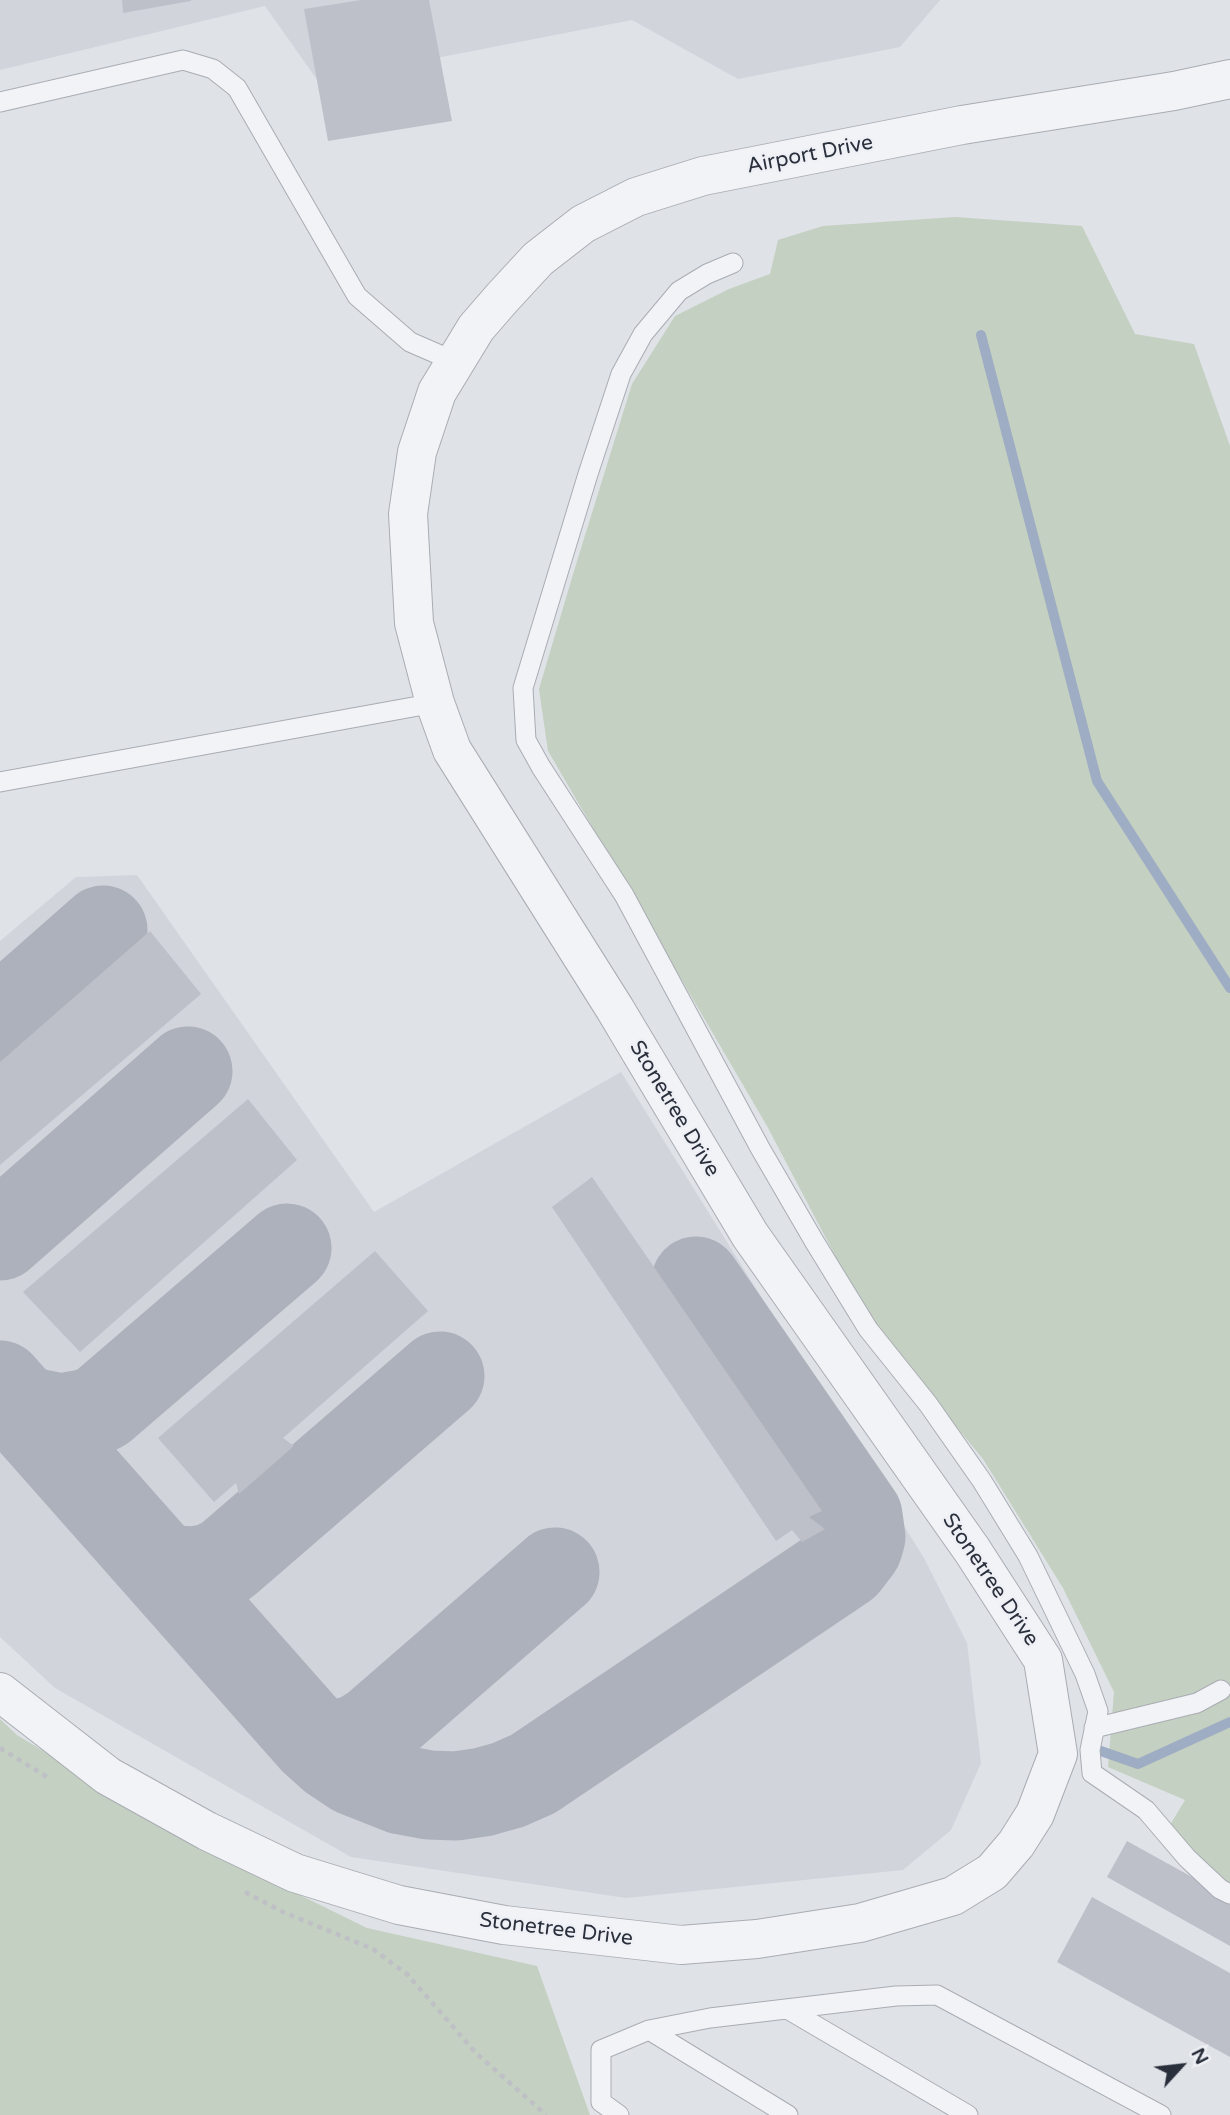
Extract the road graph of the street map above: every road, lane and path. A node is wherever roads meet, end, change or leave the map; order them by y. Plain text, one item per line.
1 (1230, 79) edge
2 (0, 102) edge
3 (733, 264) dead end
4 (456, 362) junction
5 (435, 703) junction
6 (0, 782) edge
7 (1221, 1690) dead end
8 (0, 1692) edge
9 (1094, 1728) junction
10 (0, 1748) edge
11 (53, 1780) dead end
12 (237, 1886) dead end
13 (1230, 1894) edge
14 (789, 2010) junction
15 (649, 2030) junction
16 (546, 2115) edge
17 (619, 2115) edge
18 (788, 2115) edge
19 (968, 2115) edge
20 (1161, 2115) edge

1 - 4 street, Airport Drive
2 - 4 lane
3 - 9 lane
4 - 5 street, Stonetree Drive
5 - 6 lane
5 - 8 street, Stonetree Drive
7 - 9 lane
9 - 13 lane
10 - 11 path
12 - 16 path
14 - 15 lane
14 - 19 lane
14 - 20 lane
15 - 17 lane
15 - 18 lane

